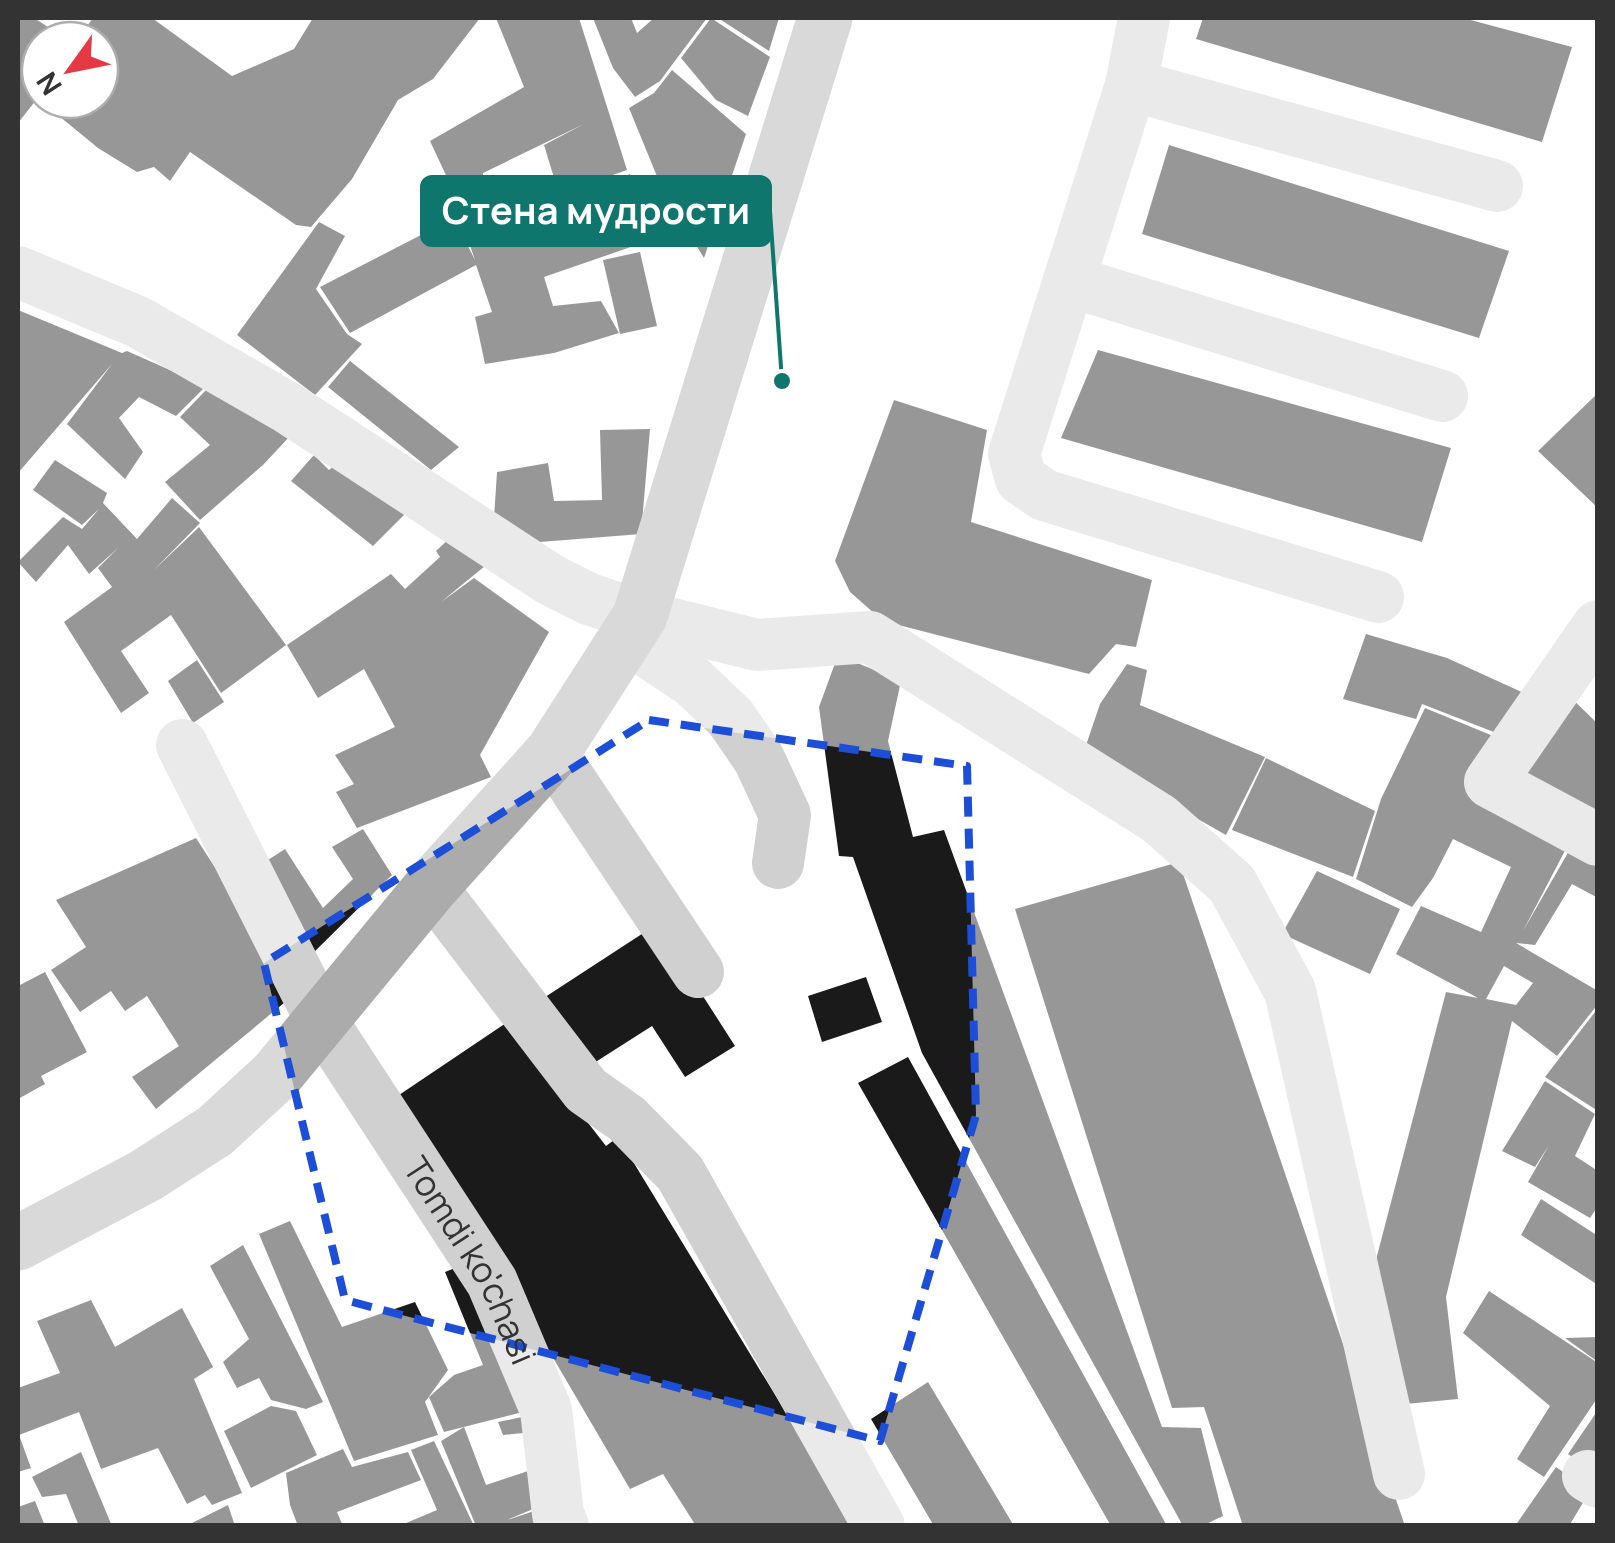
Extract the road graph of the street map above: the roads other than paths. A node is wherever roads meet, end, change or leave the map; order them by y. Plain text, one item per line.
1 (825, 18) edge
2 (1144, 18) edge
3 (1131, 84) junction
4 (1497, 186) dead end
5 (18, 272) edge
6 (1069, 281) junction
7 (1442, 396) dead end
8 (1378, 597) dead end
9 (1598, 626) edge
10 (633, 627) junction
11 (182, 745) dead end
12 (552, 754) junction
13 (1598, 840) edge
14 (778, 863) dead end
15 (431, 887) junction
16 (698, 972) dead end
17 (320, 1020) junction
18 (18, 1242) edge
19 (1400, 1474) dead end
20 (563, 1526) edge
21 (878, 1526) edge

1 - 10 main road
2 - 3 street
3 - 4 street
3 - 6 street
5 - 10 street
6 - 7 street
6 - 8 street
9 - 13 street
10 - 12 main road
10 - 14 street
10 - 19 street
11 - 17 street, Tomdi ko'chasi
12 - 15 main road
12 - 16 street
15 - 17 main road
15 - 21 street
17 - 18 main road
17 - 20 street, Tomdi ko'chasi

